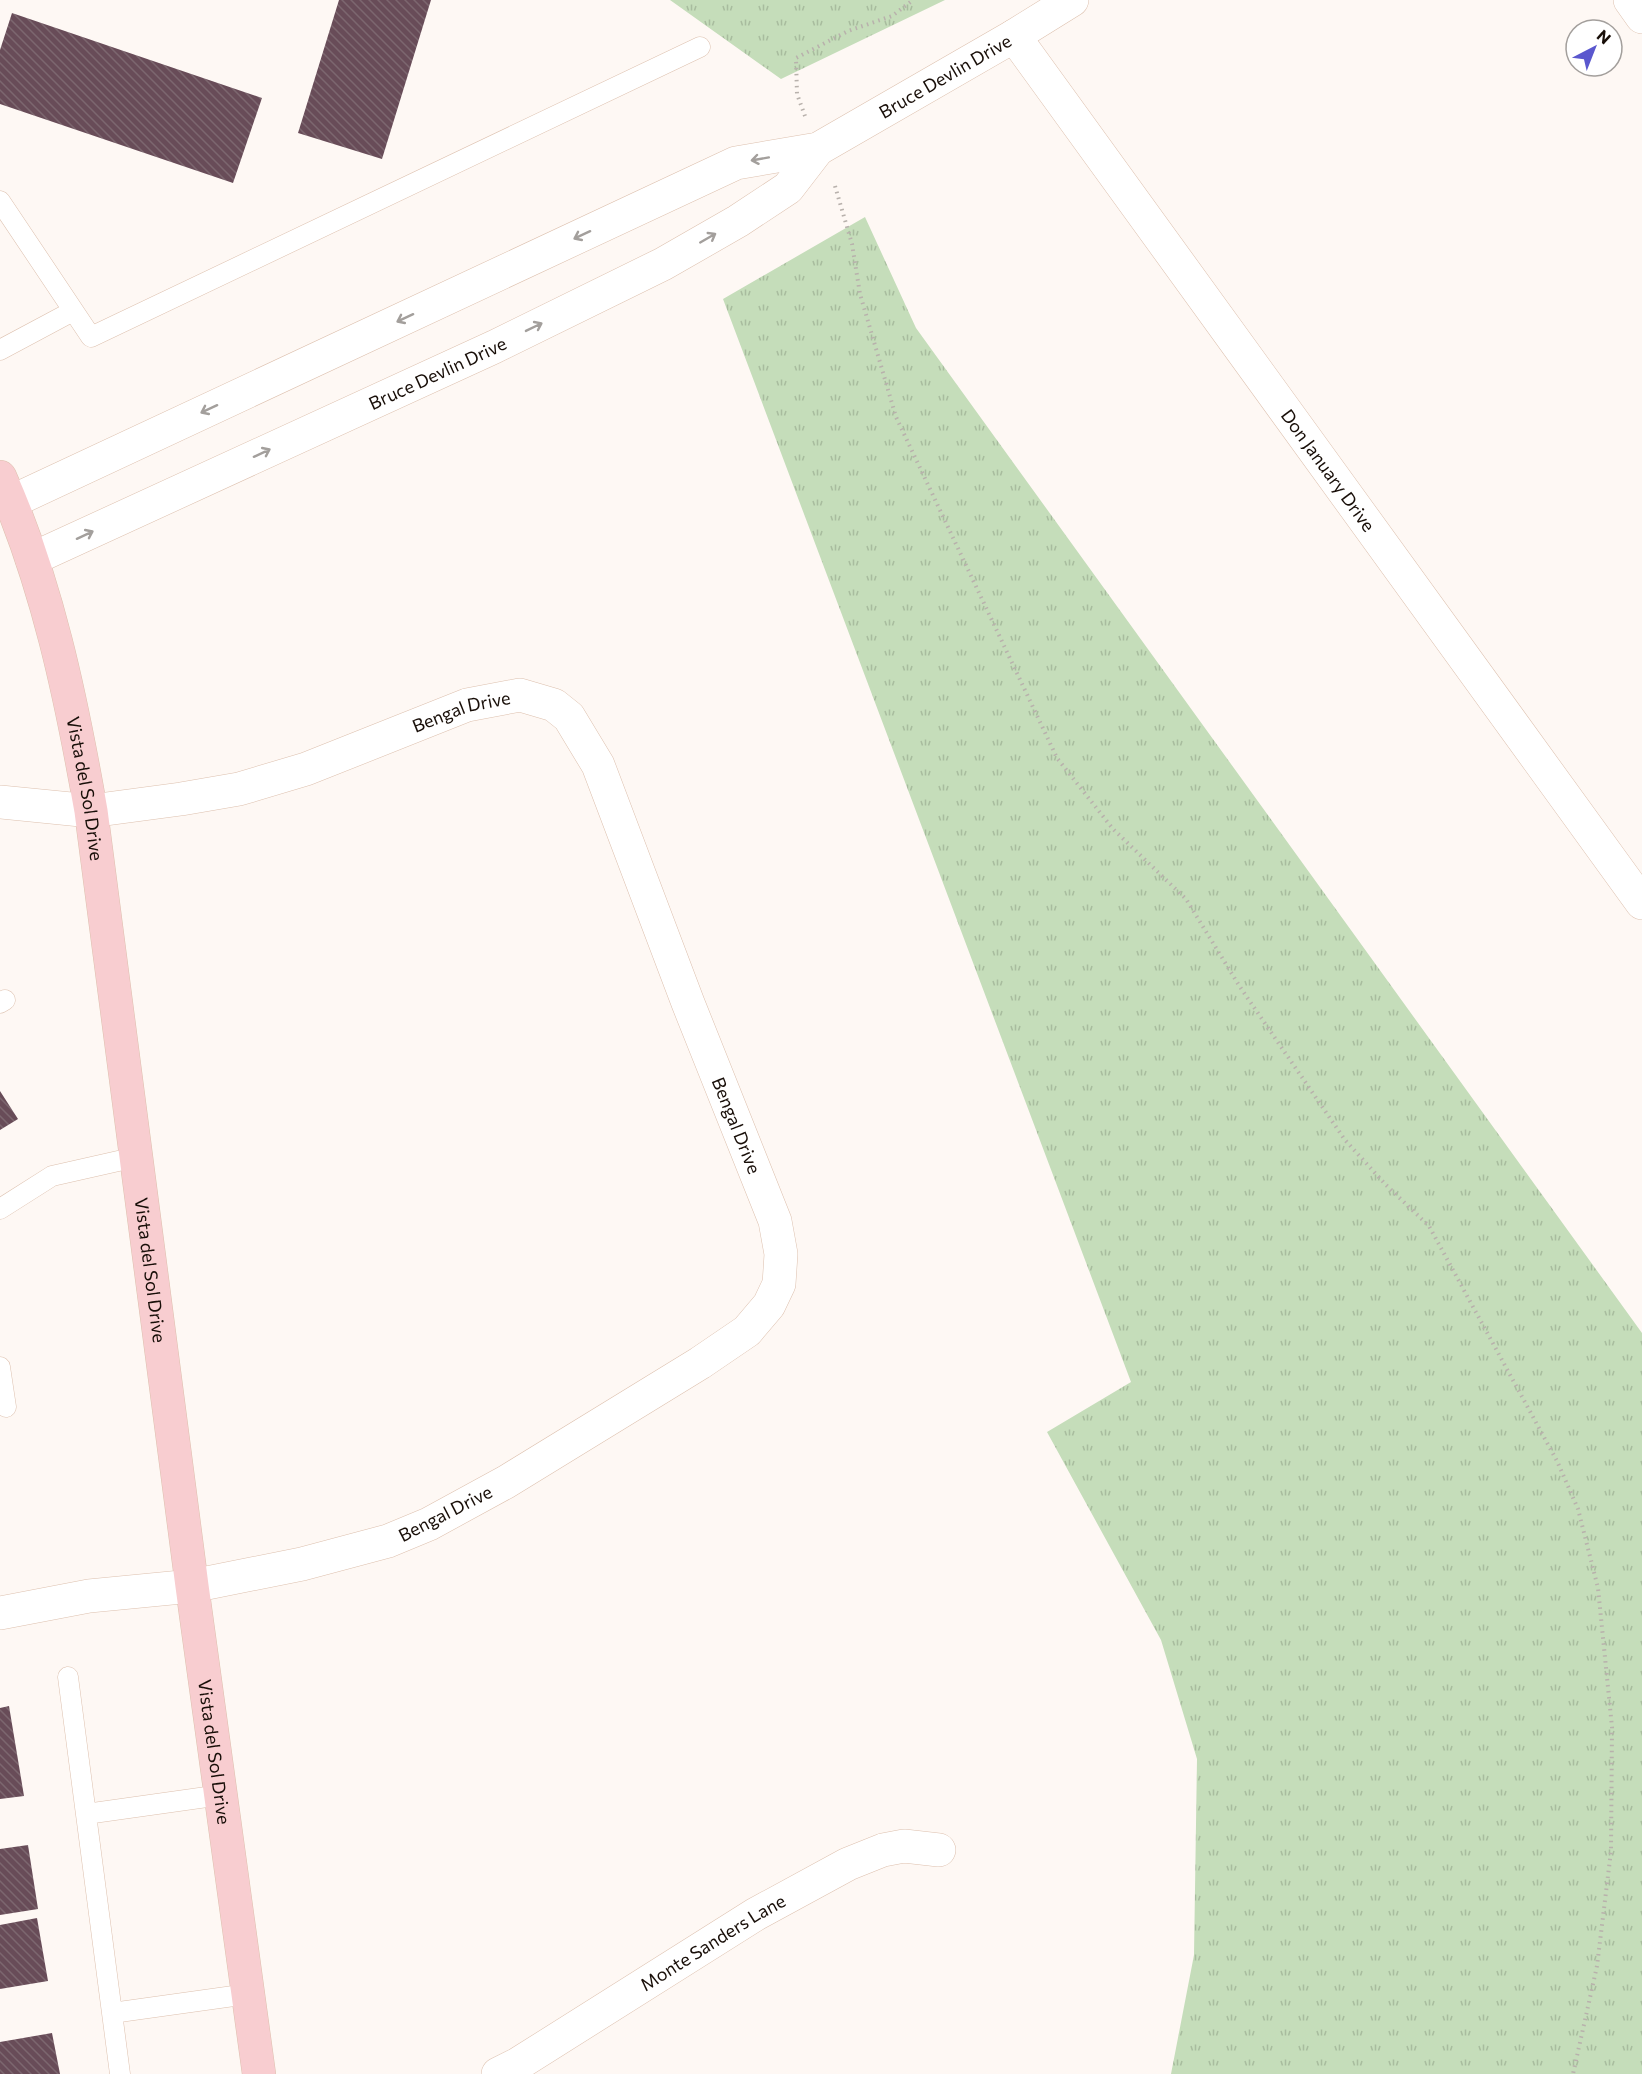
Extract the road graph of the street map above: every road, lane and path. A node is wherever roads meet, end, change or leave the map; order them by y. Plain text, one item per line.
1 (913, 0) edge
2 (1072, 0) edge
3 (1630, 0) edge
4 (1642, 17) edge
5 (1014, 36) junction
6 (700, 47) dead end
7 (818, 149) junction
8 (0, 201) edge
9 (73, 311) junction
10 (0, 350) edge
11 (6, 489) edge
12 (32, 559) junction
13 (0, 802) edge
14 (91, 811) junction
15 (1642, 903) edge
16 (136, 1157) junction
17 (0, 1209) edge
18 (0, 1367) edge
19 (6, 1407) dead end
20 (192, 1586) junction
21 (0, 1613) edge
22 (68, 1677) dead end
23 (221, 1795) junction
24 (86, 1814) junction
25 (939, 1850) dead end
26 (248, 1994) junction
27 (112, 2013) junction
28 (120, 2074) edge
29 (259, 2074) edge
30 (498, 2074) edge
31 (1573, 2074) edge

1 - 7 path
2 - 5 street, Bruce Devlin Drive
3 - 4 street
5 - 7 street, Bruce Devlin Drive
5 - 15 street, Don January Drive
6 - 9 lane
7 -> 11 street, Bruce Devlin Drive
12 -> 7 street, Bruce Devlin Drive
7 - 31 path
8 - 9 lane
9 - 10 lane
11 - 12 main road, Vista del Sol Drive
12 - 14 main road, Vista del Sol Drive
13 - 14 street, Bengal Drive
14 - 16 main road, Vista del Sol Drive
14 - 20 street, Bengal Drive
16 - 17 lane
16 - 20 main road, Vista del Sol Drive
18 - 19 lane
20 - 21 street, Bengal Drive
20 - 23 main road, Vista del Sol Drive
22 - 24 lane
23 - 24 lane
23 - 26 main road, Vista del Sol Drive
24 - 27 lane
25 - 30 street, Monte Sanders Lane
26 - 27 lane
26 - 29 main road, Vista del Sol Drive
27 - 28 lane

